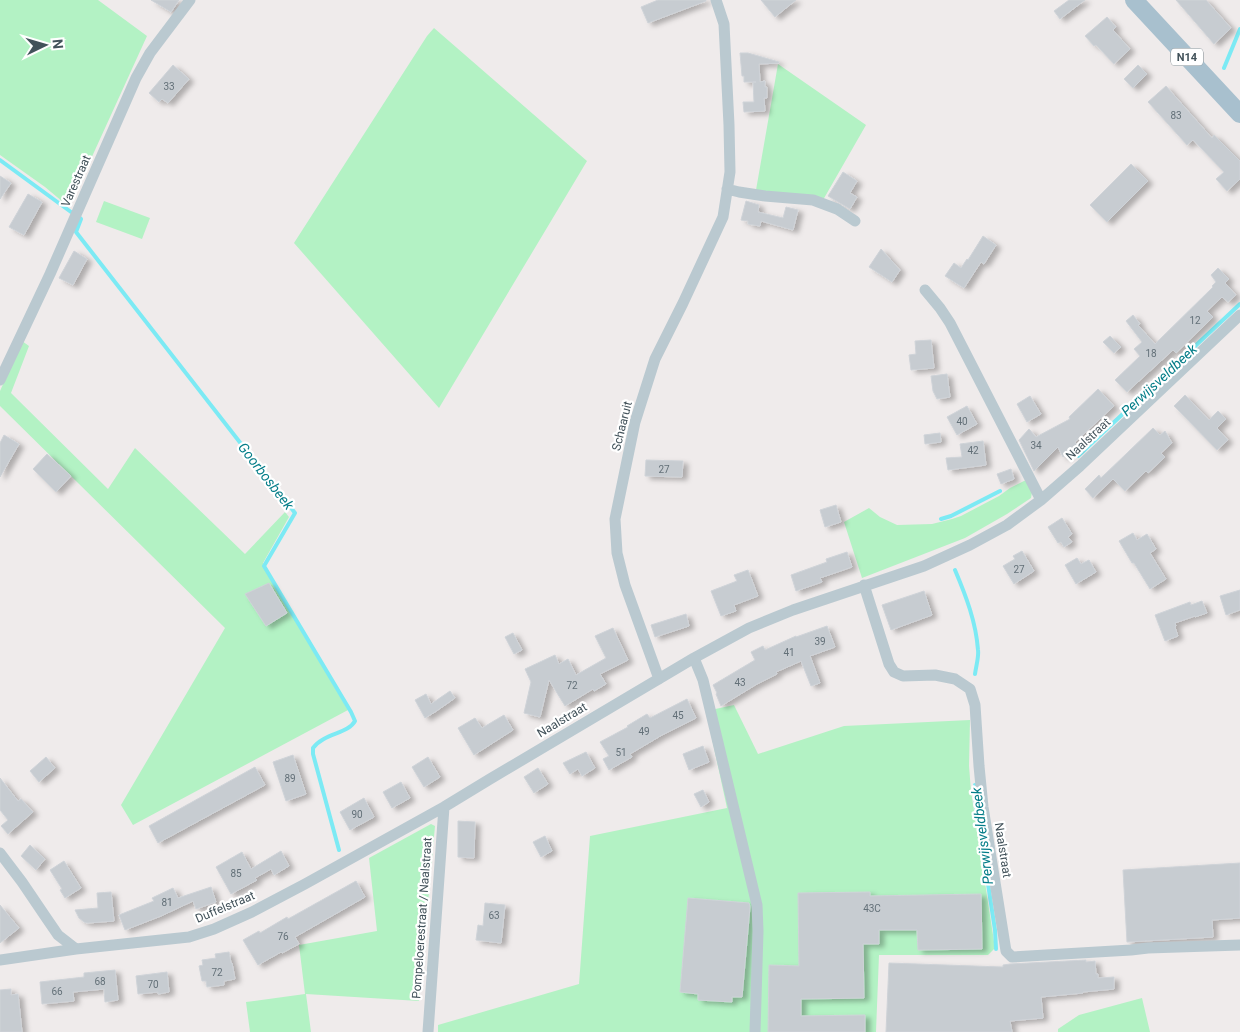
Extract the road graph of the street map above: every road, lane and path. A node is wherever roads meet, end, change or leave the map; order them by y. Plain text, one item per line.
1 (190, 0) edge
2 (716, 0) edge
3 (1134, 0) edge
4 (1240, 114) edge
5 (727, 189) junction
6 (855, 221) dead end
7 (925, 290) dead end
8 (1240, 315) edge
9 (0, 380) edge
10 (1041, 500) junction
11 (864, 585) junction
12 (694, 658) junction
13 (658, 679) junction
14 (444, 807) junction
15 (0, 853) edge
16 (345, 862) joint
17 (1240, 945) edge
18 (76, 949) junction
19 (0, 960) edge
20 (428, 1032) edge
21 (756, 1032) edge

1 - 9 street, Varestraat
2 - 5 street, Schaaruit
3 - 4 main road, N14
5 - 6 street
5 - 13 street, Schaaruit
7 - 10 street
8 - 10 street, Naalstraat
10 - 11 street, Naalstraat
11 - 12 street, Naalstraat
11 - 17 street, Naalstraat
12 - 13 street, Naalstraat
12 - 21 street
13 - 14 street, Naalstraat
14 - 16 street, Naalstraat
14 - 20 street, Pompeloerestraat / Naalstraat
15 - 18 street
16 - 18 street, Duffelstraat
18 - 19 street, Duffelstraat

